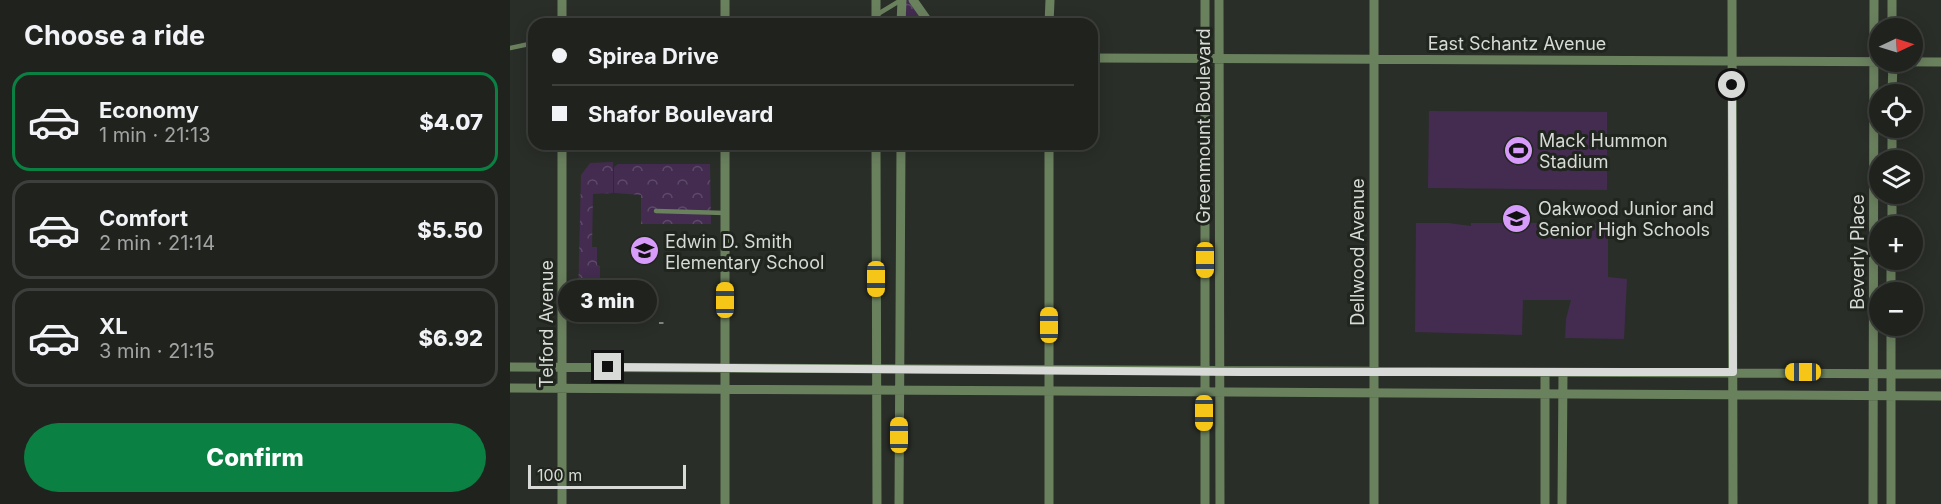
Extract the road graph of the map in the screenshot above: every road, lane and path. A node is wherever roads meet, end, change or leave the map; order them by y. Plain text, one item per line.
1 (562, 0) edge
2 (725, 0) edge
3 (876, 0) edge
4 (901, 0) edge
5 (913, 0) edge
6 (1050, 0) edge
7 (1206, 0) edge
8 (1220, 0) edge
9 (1374, 0) edge
10 (1732, 0) edge
11 (1874, 0) edge
12 (1892, 0) edge
13 (562, 18) edge
14 (725, 18) edge
15 (876, 18) edge
16 (877, 18) edge
17 (901, 18) edge
18 (926, 18) edge
19 (1049, 18) edge
20 (1874, 18) edge
21 (1893, 18) edge
22 (528, 44) edge
23 (510, 48) edge
24 (1098, 58) edge
25 (1205, 59) junction
26 (1374, 59) junction
27 (1219, 60) junction
28 (1732, 61) junction
29 (1869, 62) edge
30 (1923, 62) edge
31 (1941, 62) edge
32 (1874, 72) edge
33 (562, 150) edge
34 (725, 150) edge
35 (876, 150) edge
36 (901, 150) edge
37 (1049, 150) edge
38 (656, 211) dead end
39 (725, 213) junction
40 (622, 323) dead end
41 (628, 323) dead end
42 (659, 323) dead end
43 (665, 323) dead end
44 (1891, 336) edge
45 (725, 366) junction
46 (510, 367) edge
47 (562, 368) junction
48 (877, 369) junction
49 (900, 370) junction
50 (1049, 370) junction
51 (1205, 372) junction
52 (1219, 372) junction
53 (1733, 372) junction
54 (1374, 373) junction
55 (1545, 373) junction
56 (1563, 373) junction
57 (1874, 373) junction
58 (1891, 374) junction
59 (1941, 374) edge
60 (510, 388) edge
61 (725, 388) junction
62 (562, 389) junction
63 (877, 390) junction
64 (900, 390) junction
65 (1049, 391) junction
66 (1204, 391) junction
67 (1220, 391) junction
68 (1374, 392) junction
69 (1545, 392) junction
70 (1562, 392) junction
71 (1733, 394) junction
72 (1873, 395) junction
73 (1891, 395) junction
74 (1941, 396) edge
75 (562, 504) edge
76 (725, 504) edge
77 (877, 504) edge
78 (899, 504) edge
79 (1049, 504) edge
80 (1205, 504) edge
81 (1220, 504) edge
82 (1374, 504) edge
83 (1545, 504) edge
84 (1562, 504) edge
85 (1733, 504) edge
86 (1873, 504) edge
87 (1891, 504) edge

1 - 13 street
2 - 14 street
3 - 15 street
4 - 16 lane
4 - 17 street
5 - 18 street
6 - 19 street
7 - 25 street, Greenmount Boulevard
8 - 27 street, Greenmount Boulevard
9 - 26 street, Dellwood Avenue
10 - 28 street
11 - 20 street, Beverly Place
12 - 21 street
22 - 23 lane
24 - 25 street, East Schantz Avenue
25 - 27 street, East Schantz Avenue
25 - 51 street, Greenmount Boulevard
26 - 27 street, East Schantz Avenue
26 - 28 street, East Schantz Avenue
26 - 54 street, Dellwood Avenue
27 - 52 street, Greenmount Boulevard
28 - 29 street, East Schantz Avenue
28 - 53 street
30 - 31 street, East Schantz Avenue
32 - 57 street, Beverly Place
33 - 47 street, Telford Avenue
34 - 39 street
35 - 48 street
36 - 49 street
37 - 50 street
38 - 39 lane
39 - 45 street
40 - 41 path
42 - 43 path
44 - 58 street
45 - 47 street
45 - 48 street
45 - 61 street
46 - 47 street
47 - 62 street, Telford Avenue
48 - 49 street
48 - 63 street
49 - 50 street
49 - 64 street
50 - 51 street
50 - 65 street
51 - 52 street
51 - 66 street, Greenmount Boulevard
52 - 54 street
52 - 67 street, Greenmount Boulevard
53 - 56 street
53 - 57 street
53 - 71 street
54 - 55 street
54 - 68 street, Dellwood Avenue
55 - 56 street
55 - 69 street
56 - 70 street
57 - 58 street
57 - 72 street, Beverly Place
58 - 59 street
58 - 73 street
60 - 62 street
61 - 62 street
61 - 63 street
61 - 76 street
62 - 75 street, Telford Avenue
63 - 64 street
63 - 77 street
64 - 65 street
64 - 78 street
65 - 66 street
65 - 79 street
66 - 67 street
66 - 80 street, Greenmount Boulevard
67 - 68 street
67 - 81 street, Greenmount Boulevard
68 - 69 street
68 - 82 street, Dellwood Avenue
69 - 70 street
69 - 83 street
70 - 71 street
70 - 84 street
71 - 72 street
71 - 85 street
72 - 73 street
72 - 86 street, Beverly Place
73 - 74 street
73 - 87 street

